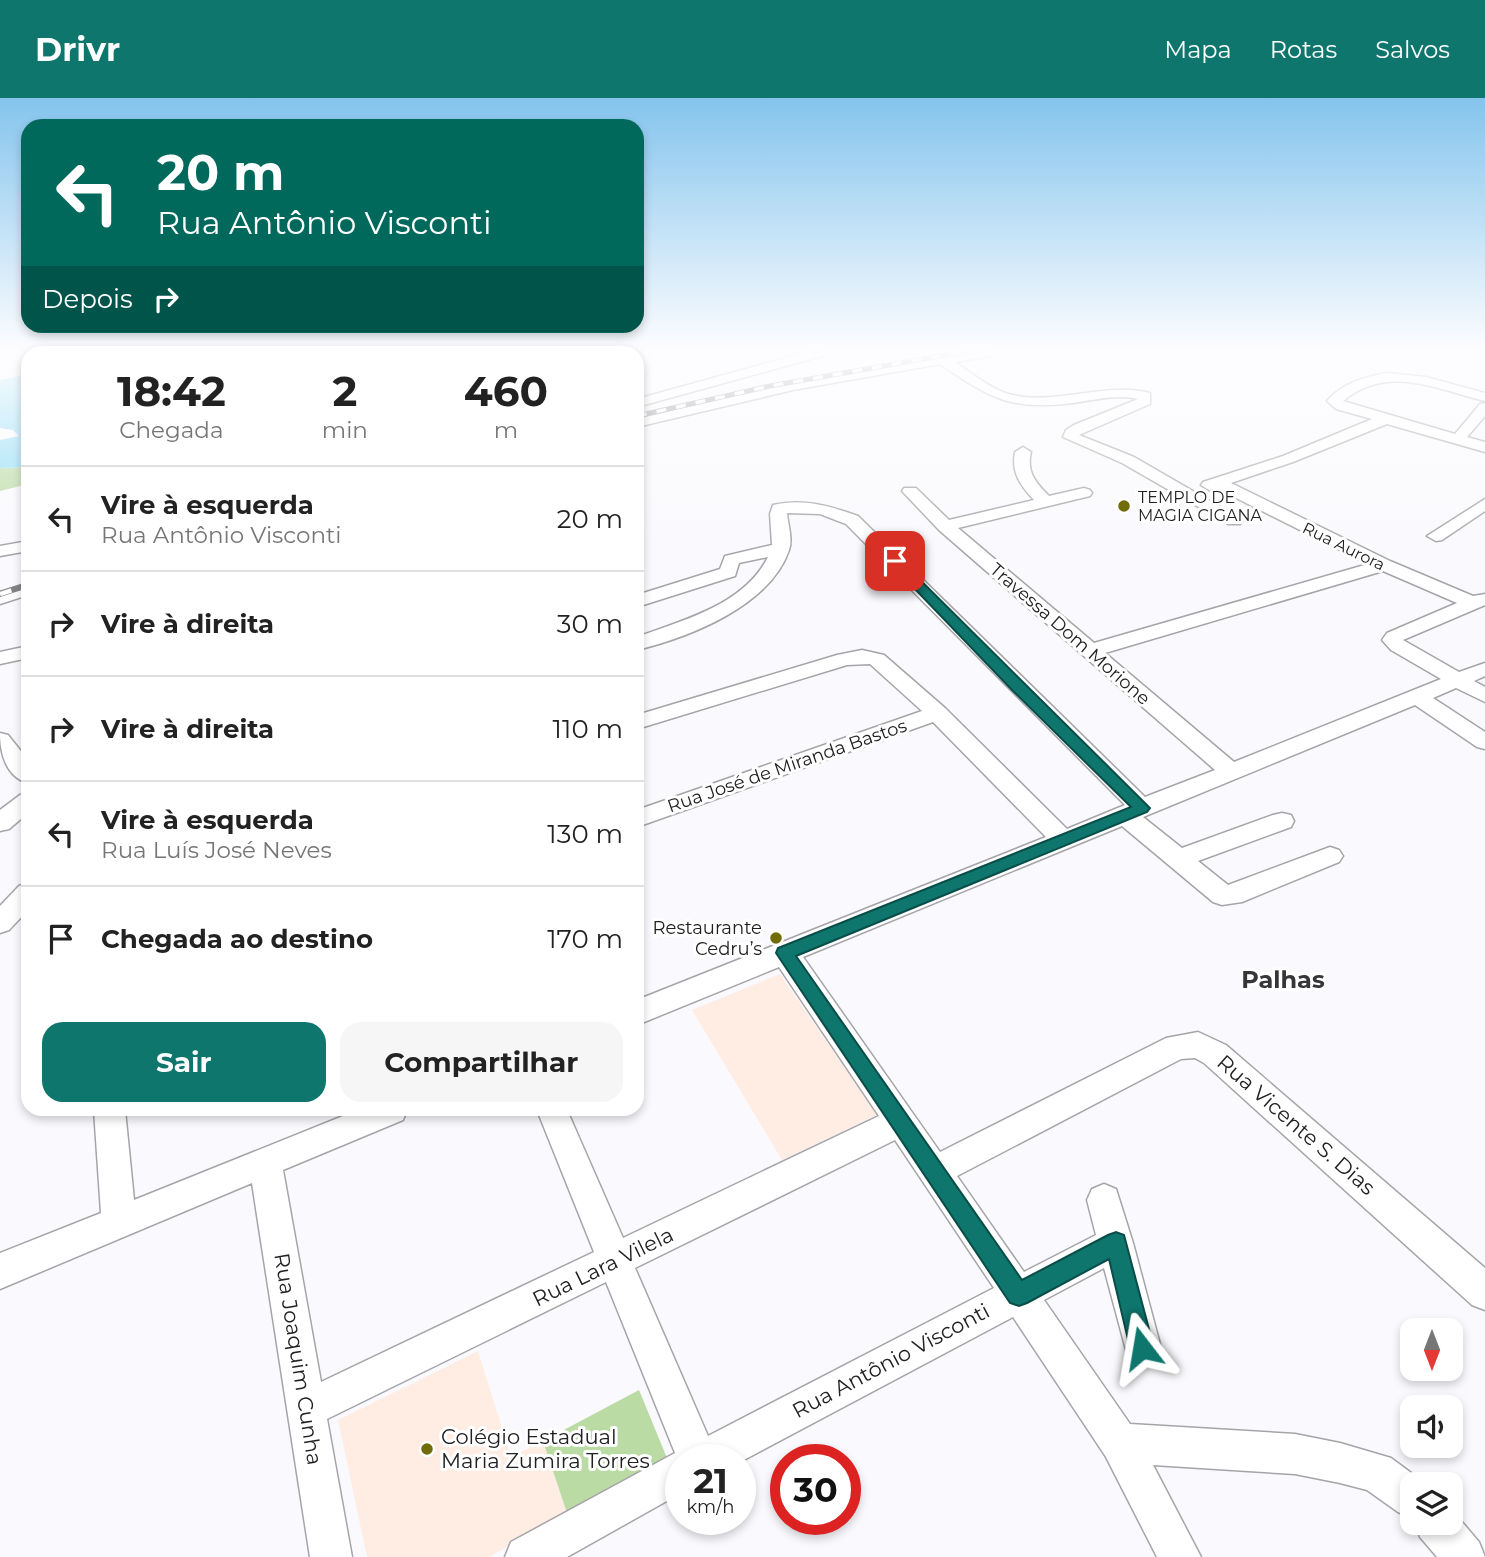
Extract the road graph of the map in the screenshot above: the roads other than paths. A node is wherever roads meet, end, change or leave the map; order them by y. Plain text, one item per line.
1 (1102, 420) edge
2 (1382, 420) edge
3 (1389, 420) edge
4 (1474, 420) edge
5 (1458, 439) junction
6 (1485, 447) edge
7 (1023, 452) dead end
8 (1217, 482) junction
9 (910, 491) dead end
10 (1185, 492) junction
11 (1084, 493) dead end
12 (1044, 501) junction
13 (1485, 503) edge
14 (1234, 520) dead end
15 (945, 526) junction
16 (1436, 536) dead end
17 (21, 547) edge
18 (780, 549) junction
19 (0, 551) edge
20 (1384, 565) junction
21 (21, 591) edge
22 (0, 598) edge
23 (644, 599) edge
24 (1480, 600) edge
25 (644, 641) edge
26 (1089, 651) junction
27 (21, 654) edge
28 (0, 658) edge
29 (1485, 669) edge
30 (1456, 681) junction
31 (1417, 697) junction
32 (1484, 697) edge
33 (937, 713) junction
34 (644, 720) edge
35 (0, 740) edge
36 (1485, 742) edge
37 (21, 766) edge
38 (1233, 773) junction
39 (21, 806) edge
40 (1134, 811) junction
41 (644, 817) edge
42 (1282, 821) dead end
43 (0, 823) edge
44 (1062, 839) junction
45 (1330, 856) dead end
46 (1178, 859) junction
47 (21, 900) edge
48 (0, 923) edge
49 (785, 953) junction
50 (644, 1010) edge
51 (110, 1116) edge
52 (555, 1116) edge
53 (348, 1117) edge
54 (899, 1122) junction
55 (265, 1161) junction
56 (935, 1171) junction
57 (1104, 1200) dead end
58 (119, 1221) junction
59 (1116, 1243) junction
60 (616, 1261) junction
61 (0, 1271) edge
62 (1485, 1292) edge
63 (1019, 1295) junction
64 (1142, 1348) dead end
65 (307, 1409) junction
66 (1120, 1443) junction
67 (693, 1444) edge
68 (731, 1444) edge
69 (665, 1480) edge
70 (1400, 1489) edge
71 (1446, 1535) edge
72 (331, 1557) edge
73 (526, 1557) edge
74 (1180, 1557) edge
75 (1464, 1557) edge

1 - 10 street
2 - 8 street
3 - 5 street
4 - 5 street
5 - 6 street
7 - 12 street
8 - 10 street
8 - 20 street, Rua Aurora
9 - 15 street, Travessa Dom Morione
10 - 14 street
11 - 12 street
12 - 15 street
13 - 16 street
15 - 26 street, Travessa Dom Morione
17 - 19 street
18 - 23 street
18 - 25 street
18 - 40 street
20 - 24 street, Rua Aurora
20 - 26 street
21 - 22 street
24 - 30 street
26 - 38 street, Travessa Dom Morione
27 - 28 street
29 - 30 street
30 - 31 street
30 - 32 street
31 - 36 street
31 - 38 street
33 - 34 street, Rua José de Miranda Bastos
33 - 41 street, Rua José de Miranda Bastos
33 - 44 street, Rua José de Miranda Bastos
35 - 37 street
38 - 40 street
39 - 43 street
40 - 44 street
40 - 46 street
42 - 46 street
44 - 49 street
45 - 46 street
47 - 48 street
49 - 50 street
49 - 54 street
51 - 58 street
52 - 60 street
53 - 55 street
54 - 56 street
54 - 60 street, Rua Lara Vilela
55 - 58 street
55 - 65 street, Rua Joaquim Cunha
56 - 62 street, Rua Vicente S. Dias
56 - 63 street
57 - 59 street
58 - 61 street
59 - 63 street, Rua Antônio Visconti
59 - 64 street
60 - 65 street, Rua Lara Vilela
60 - 67 street
63 - 66 street
63 - 68 street, Rua Antônio Visconti
65 - 72 street, Rua Joaquim Cunha
66 - 70 street
66 - 74 street
69 - 73 street
71 - 75 street

